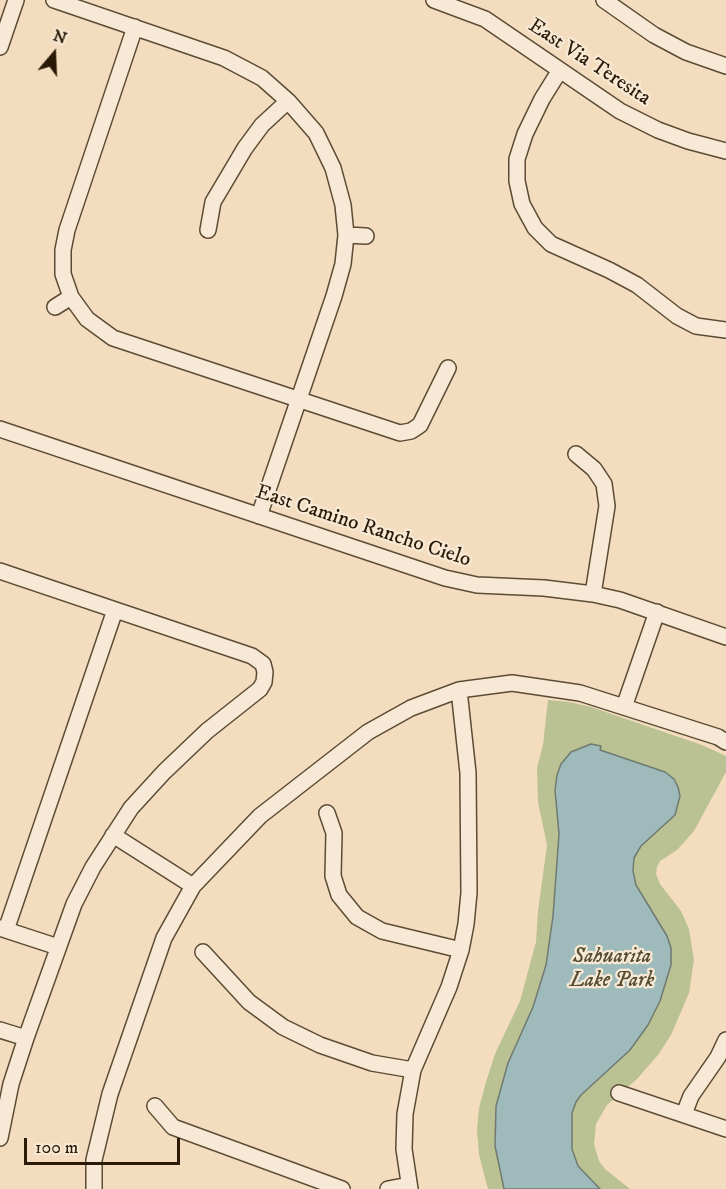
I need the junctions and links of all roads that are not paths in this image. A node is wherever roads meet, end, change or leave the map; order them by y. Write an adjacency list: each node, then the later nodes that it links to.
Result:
1 (16, 0): 6 (street)
2 (54, 0): 5 (street)
3 (434, 0): 8 (street, East Via Teresita)
4 (604, 0): 7 (street)
5 (135, 27): 9 (street); 14 (street)
6 (0, 47)
7 (725, 63)
8 (560, 70): 10 (street, East Via Teresita); 16 (street)
9 (288, 101): 11 (street); 12 (street)
10 (726, 151)
11 (208, 230)
12 (346, 235): 13 (street); 18 (street)
13 (366, 236)
14 (71, 297): 15 (street); 18 (street)
15 (54, 307)
16 (726, 330)
17 (448, 368): 18 (street)
18 (298, 400): 21 (street)
19 (0, 429): 21 (street, East Camino Rancho Cielo)
20 (576, 454): 23 (street)
21 (259, 516): 23 (street, East Camino Rancho Cielo)
22 (0, 571): 24 (street)
23 (593, 594): 25 (street, East Camino Rancho Cielo)
24 (115, 610): 31 (street); 33 (street)
25 (657, 612): 26 (street, East Camino Rancho Cielo); 28 (street)
26 (726, 637)
27 (459, 690): 28 (street); 32 (street); 35 (street)
28 (624, 707): 29 (street)
29 (726, 742)
30 (327, 813): 35 (street)
31 (113, 835): 32 (street); 34 (street)
32 (193, 886): 47 (street)
33 (3, 929): 34 (street)
34 (58, 947): 38 (street)
35 (461, 950): 40 (street)
36 (203, 952): 40 (street)
37 (0, 1030): 38 (street)
38 (26, 1038): 45 (street)
39 (726, 1040): 43 (street)
40 (413, 1070): 46 (street)
41 (619, 1093): 43 (street)
42 (155, 1106): 48 (street)
43 (684, 1114): 44 (street)
44 (726, 1129)
45 (0, 1138)
46 (409, 1187): 49 (street)
47 (94, 1189)
48 (342, 1189)
49 (388, 1189)

